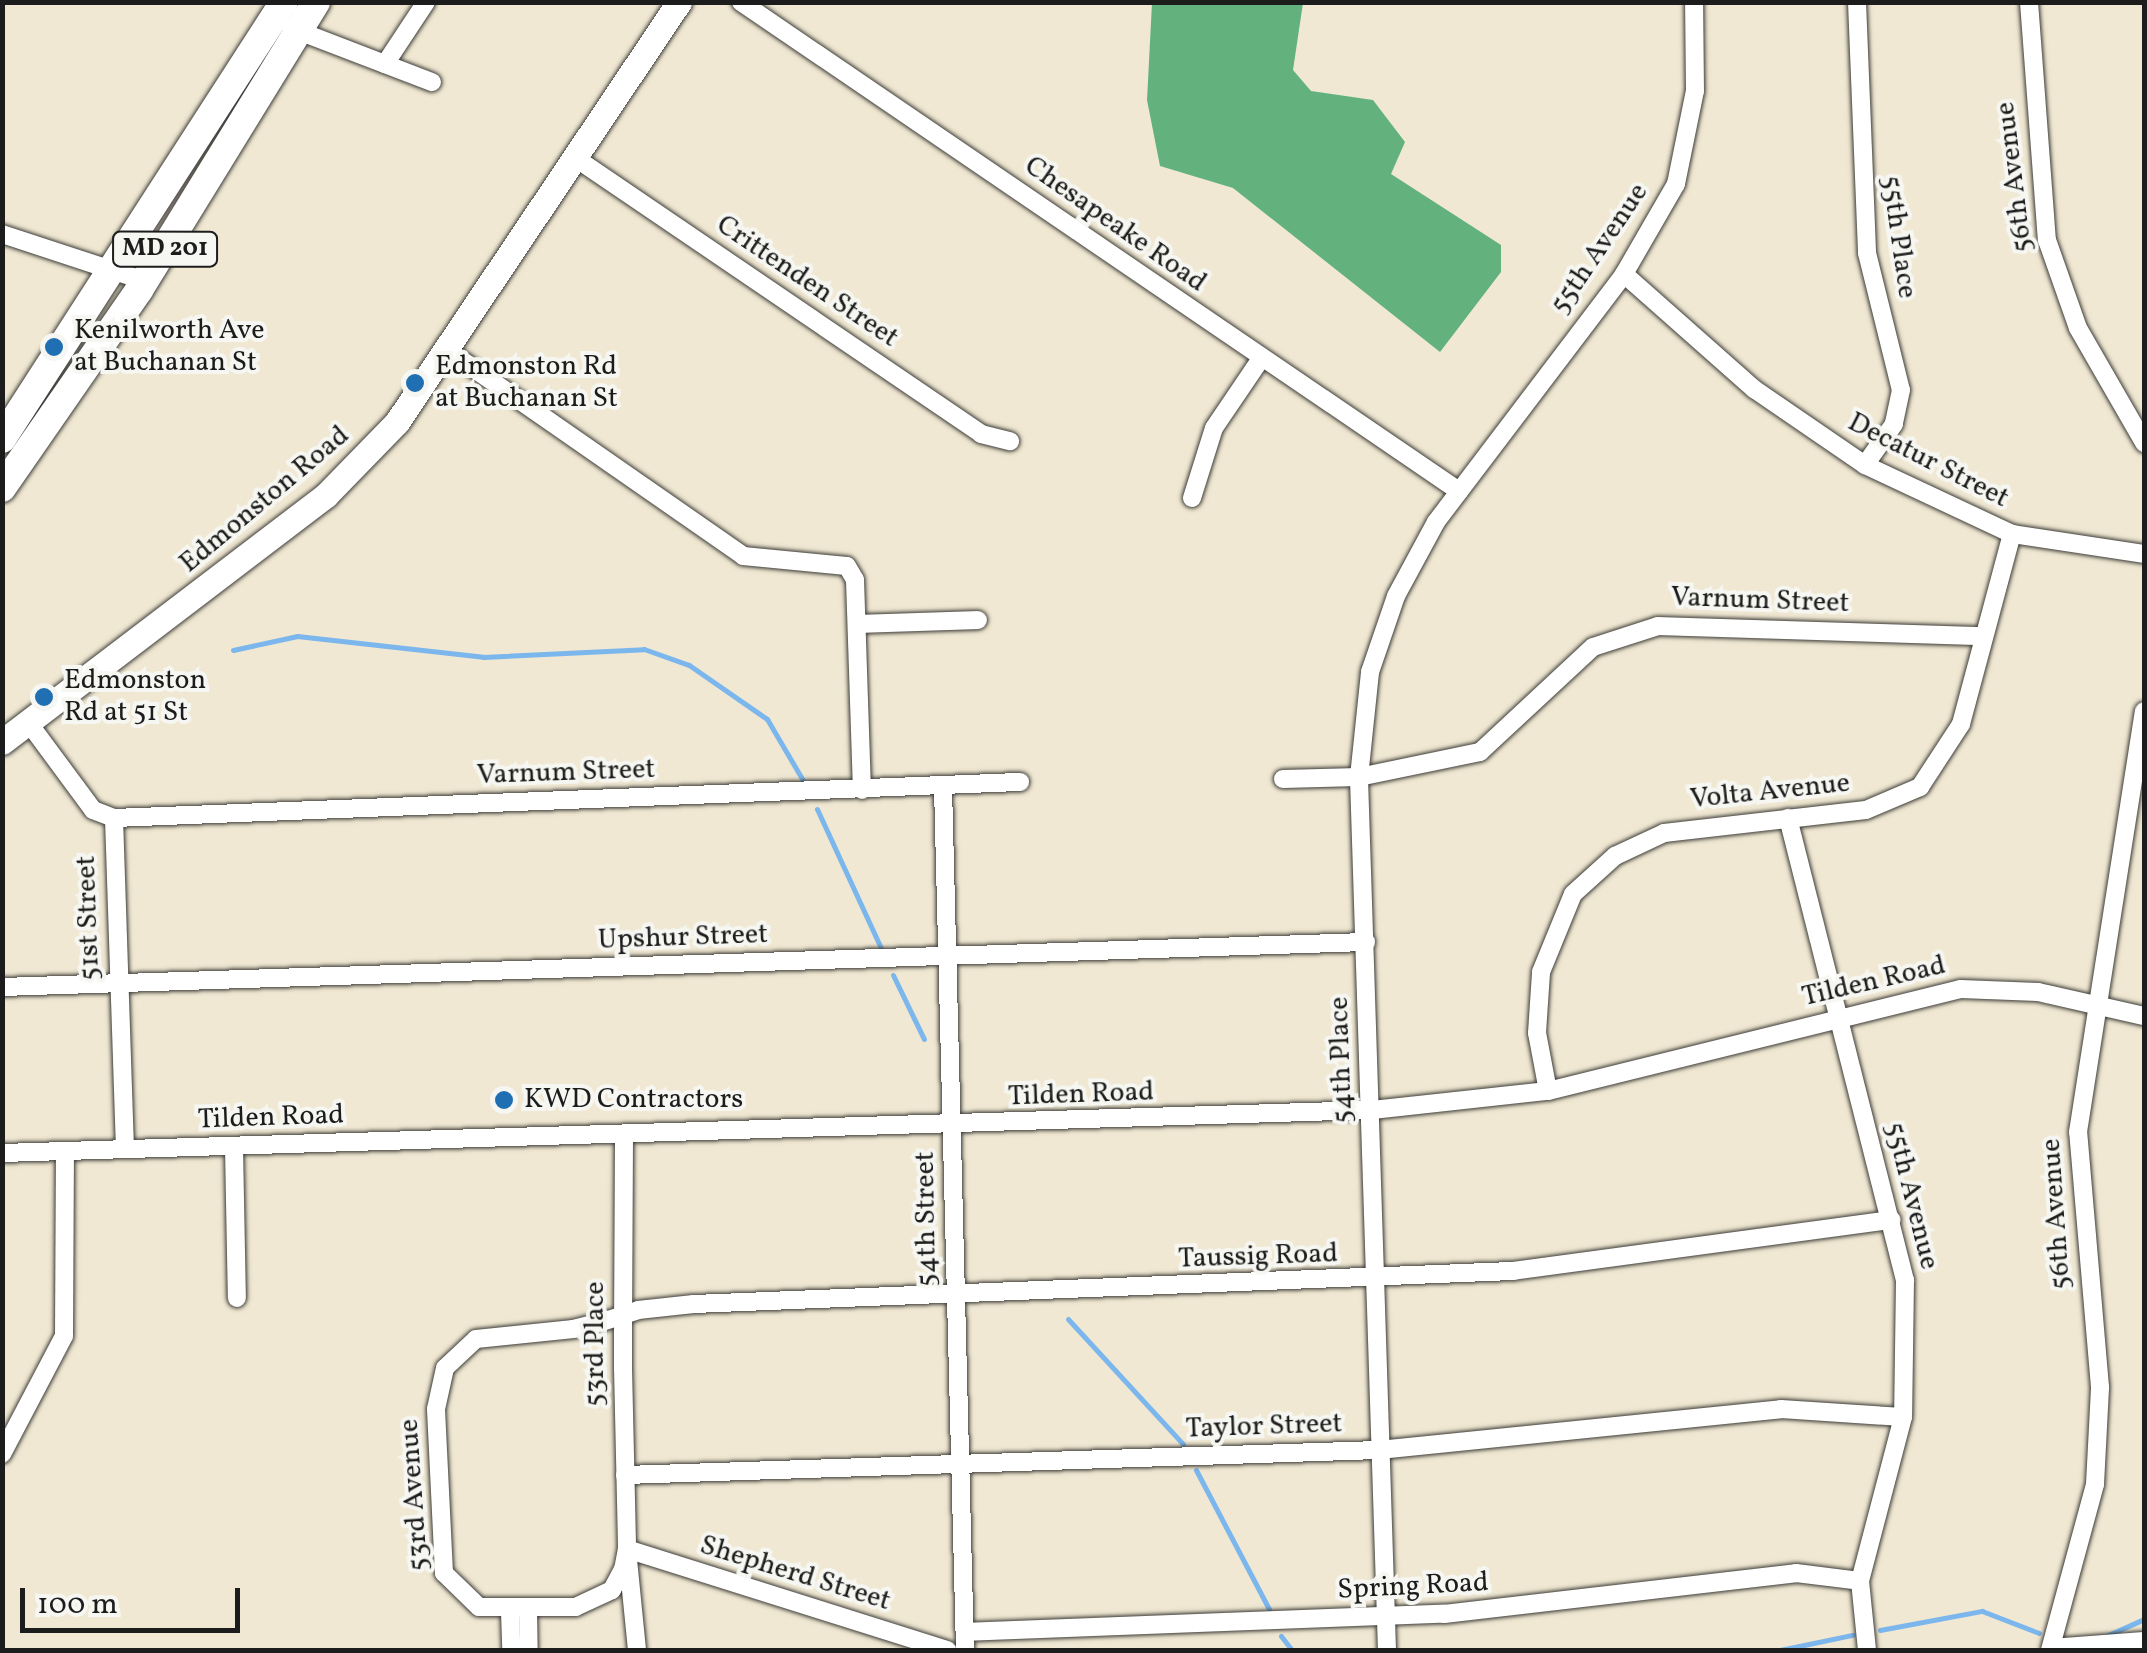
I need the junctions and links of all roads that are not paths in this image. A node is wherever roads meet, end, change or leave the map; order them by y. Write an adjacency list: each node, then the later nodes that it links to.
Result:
1 (316, 2): 8 (main road, MD 201)
2 (426, 2): 9 (street)
3 (679, 2): 11 (street, Edmonston Road)
4 (741, 2): 17 (street, Chesapeake Road)
5 (1694, 2): 14 (street, 55th Avenue)
6 (1857, 2): 21 (street, 55th Place)
7 (2029, 2): 20 (street, 56th Avenue)
8 (285, 18): 9 (street); 13 (main road, MD 201); 15 (main road, MD 201)
9 (385, 64): 10 (street)
10 (432, 82)
11 (577, 159): 16 (street, Edmonston Road); 19 (street, Crittenden Street)
12 (2, 234): 13 (street)
13 (116, 271): 15 (street); 18 (main road, MD 201)
14 (1624, 274): 21 (street, Decatur Street); 23 (street, 55th Avenue)
15 (145, 280): 22 (main road, MD 201)
16 (450, 352): 27 (street); 31 (street, Edmonston Road)
17 (1260, 360): 23 (street, Chesapeake Road); 24 (street)
18 (2, 439)
19 (1010, 442)
20 (2144, 442)
21 (1865, 466): 25 (street, Decatur Street)
22 (2, 488)
23 (1459, 492): 33 (street, 54th Place)
24 (1192, 498)
25 (2012, 534): 26 (street, Decatur Street); 29 (street, Volta Avenue)
26 (2144, 554)
27 (857, 618): 28 (street); 37 (street)
28 (978, 620)
29 (1983, 636): 33 (street, Varnum Street); 39 (street, Volta Avenue)
30 (2144, 710): 44 (street, 56th Avenue)
31 (28, 722): 32 (street, Edmonston Road); 38 (street, 51st Street)
32 (2, 742)
33 (1359, 777): 34 (street, Varnum Street); 40 (street, 54th Place)
34 (1283, 778)
35 (1020, 782): 36 (street, Varnum Street)
36 (943, 787): 37 (street, Varnum Street); 41 (street, 54th Street)
37 (862, 790): 38 (street, Varnum Street)
38 (114, 818): 42 (street, 51st Street)
39 (1788, 818): 45 (street, 55th Avenue); 47 (street, Volta Avenue)
40 (1366, 942): 41 (street, Upshur Street); 48 (street, 54th Place)
41 (948, 956): 42 (street, Upshur Street); 49 (street, 54th Street)
42 (118, 983): 43 (street, Upshur Street); 52 (street, 51st Street)
43 (2, 987)
44 (2096, 1005): 45 (street, Tilden Road); 46 (street, Tilden Road); 71 (street, 56th Avenue)
45 (1836, 1016): 47 (street, Tilden Road); 55 (street, 55th Avenue)
46 (2144, 1016)
47 (1548, 1092): 48 (street, Tilden Road)
48 (1372, 1110): 49 (street, Tilden Road); 56 (street, 54th Place)
49 (952, 1127): 50 (street, Tilden Road); 57 (street, 54th Street)
50 (624, 1138): 51 (street, Tilden Road); 59 (street, 53rd Place)
51 (234, 1148): 52 (street, Tilden Road); 58 (street)
52 (124, 1149): 53 (street, Tilden Road)
53 (65, 1152): 54 (street, Tilden Road); 62 (street)
54 (2, 1153)
55 (1892, 1220): 56 (street, Taussig Road); 60 (street, 55th Avenue)
56 (1376, 1282): 57 (street, Taussig Road); 61 (street, 54th Place)
57 (956, 1295): 59 (street, Taussig Road); 63 (street, 54th Street)
58 (237, 1298)
59 (623, 1314): 64 (street, 53rd Place); 67 (street, 53rd Avenue)
60 (1903, 1418): 61 (street, Taylor Street); 66 (street, 55th Avenue)
61 (1379, 1450): 63 (street, Taylor Street); 68 (street, 54th Place)
62 (2, 1454)
63 (961, 1465): 64 (street, Taylor Street); 69 (street, 54th Street)
64 (625, 1476): 65 (street, 53rd Place)
65 (627, 1549): 67 (street, 53rd Place); 74 (street, 53rd Place); 75 (street, Shepherd Street)
66 (1860, 1581): 68 (street, Spring Road); 77 (street, 55th Avenue)
67 (519, 1612): 72 (street); 73 (street)
68 (1386, 1617): 69 (street, Spring Road); 76 (street, 54th Place)
69 (965, 1641)
70 (2144, 1641): 71 (street)
71 (2051, 1649)
72 (510, 1650)
73 (529, 1650)
74 (637, 1650)
75 (947, 1650)
76 (1387, 1650)
77 (1867, 1650)

